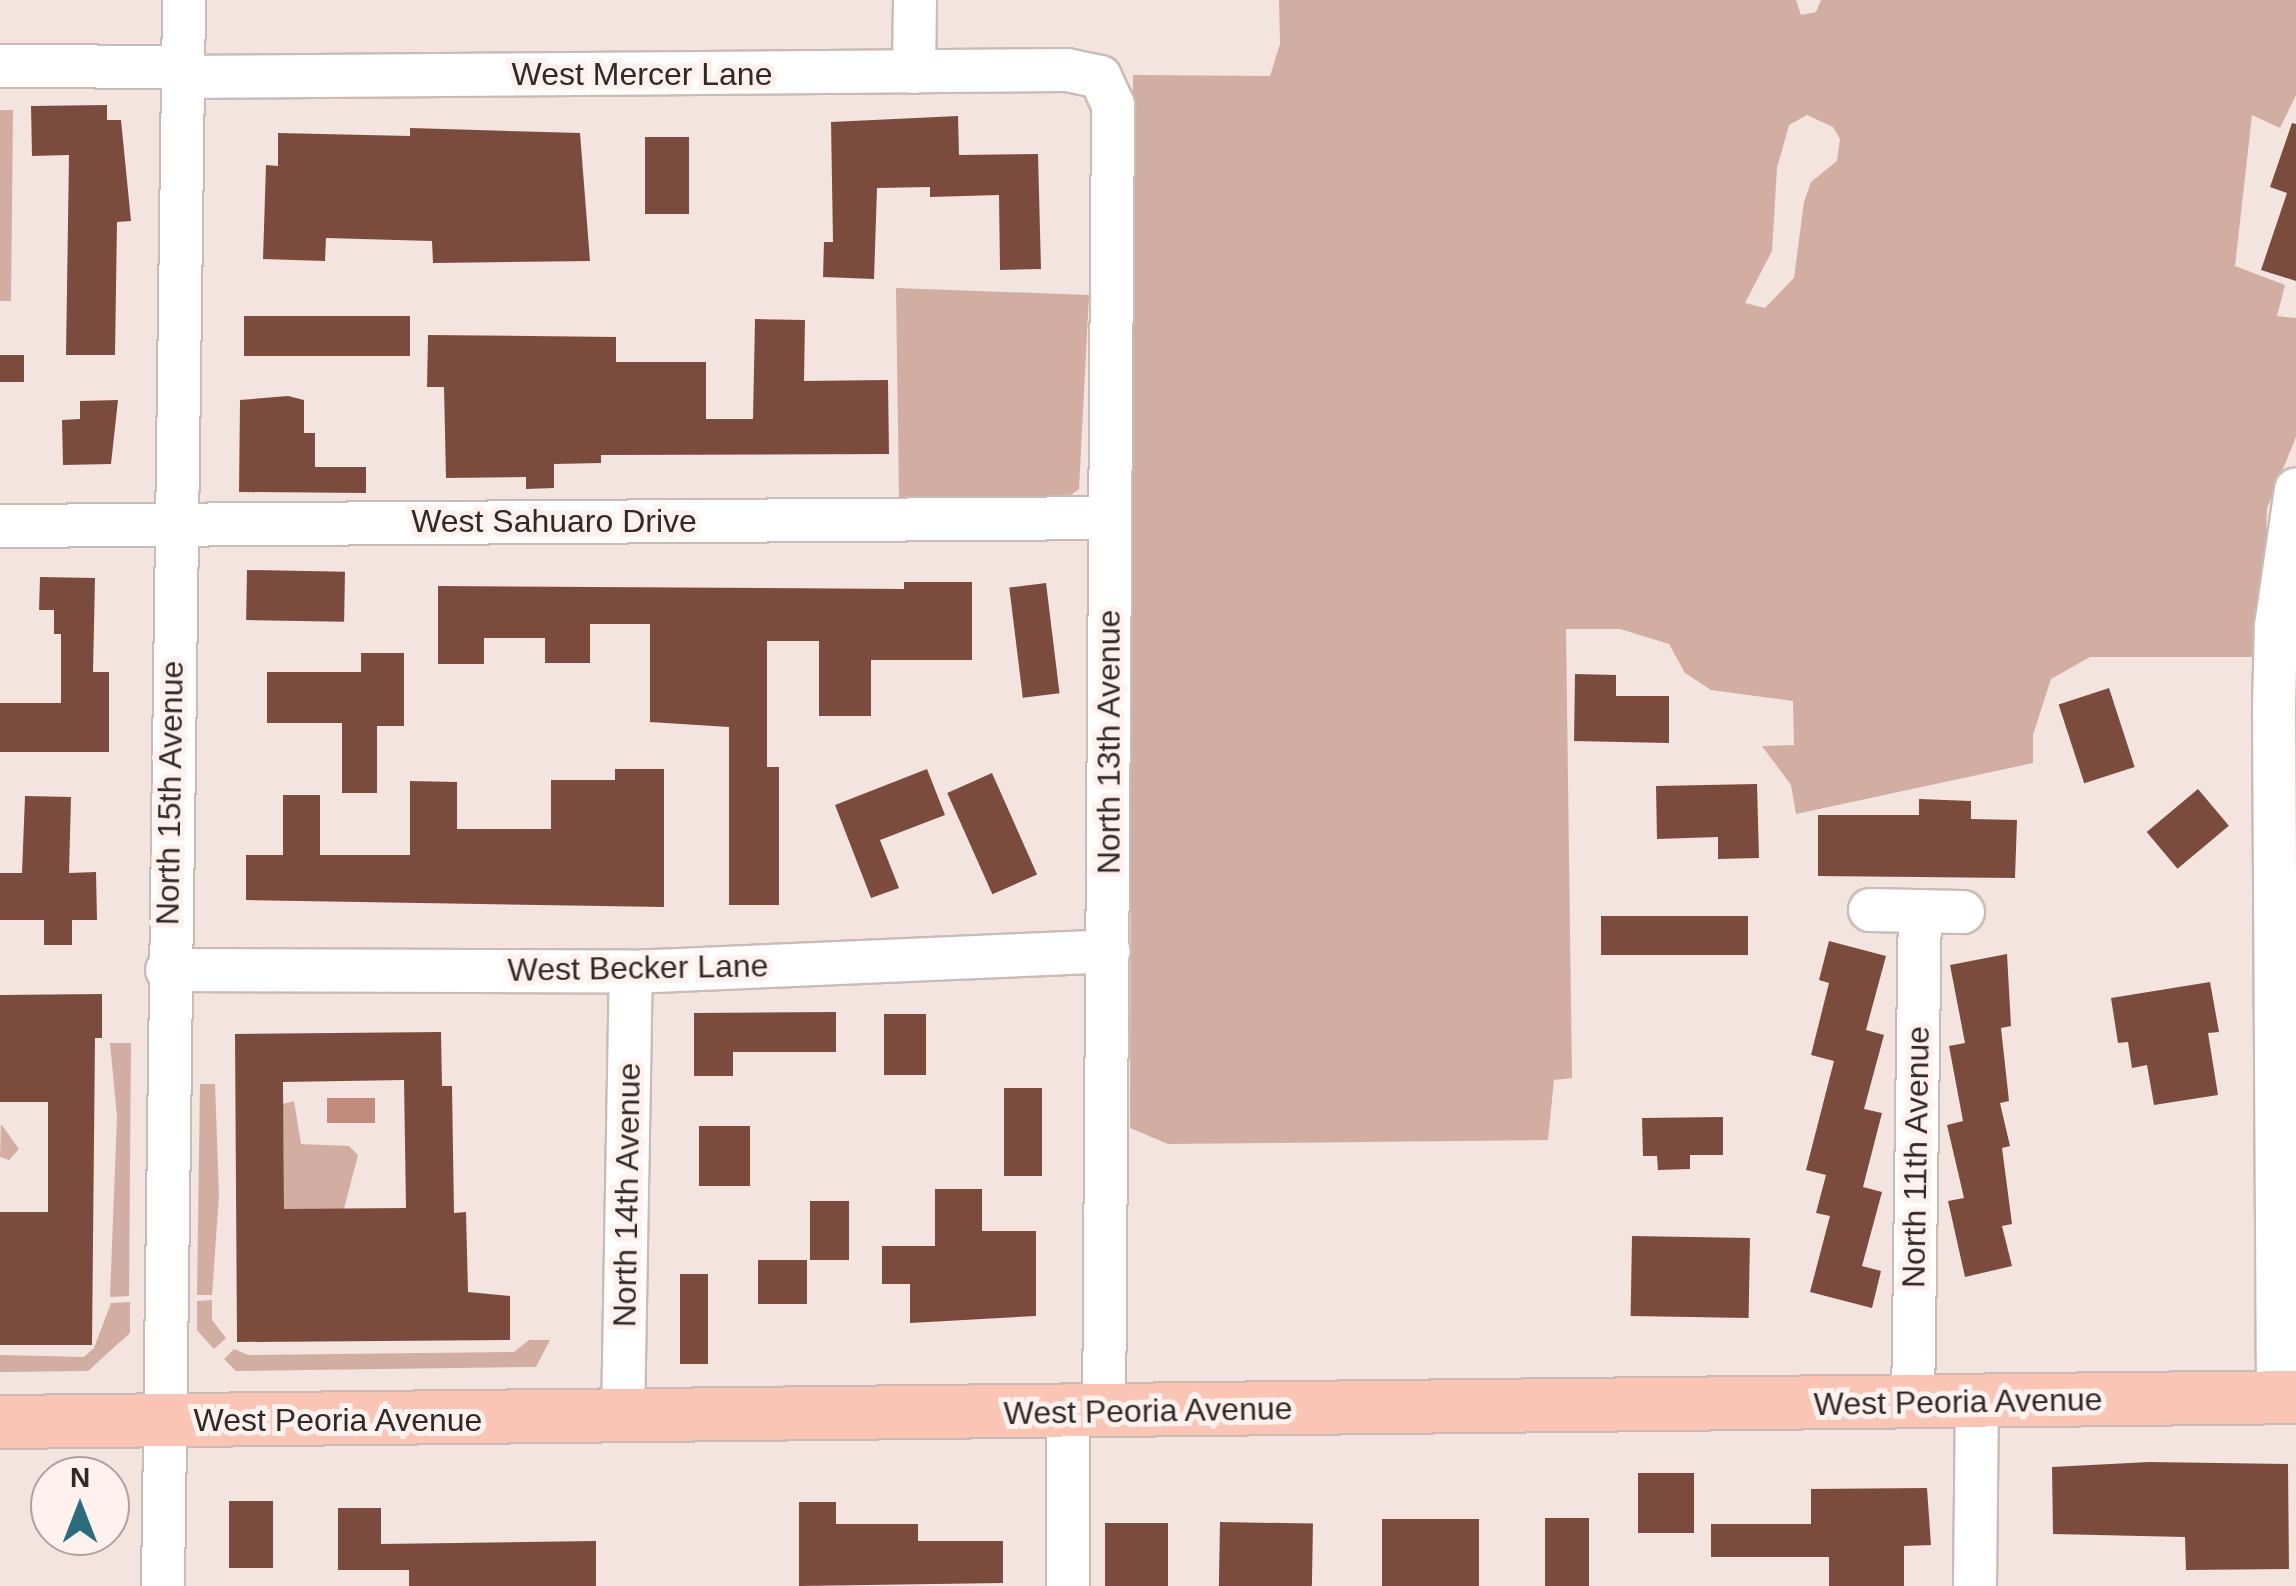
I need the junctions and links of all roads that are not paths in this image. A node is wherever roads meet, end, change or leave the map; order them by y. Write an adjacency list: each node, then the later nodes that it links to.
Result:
1 (184, 0): 4 (street, North 15th Avenue)
2 (915, 0): 5 (street)
3 (0, 66): 4 (street, West Mercer Lane)
4 (183, 72): 5 (street, West Mercer Lane); 9 (street, North 15th Avenue)
5 (914, 72): 6 (street, West Mercer Lane)
6 (1100, 77): 8 (street, North 13th Avenue)
7 (2296, 489): 11 (street)
8 (1108, 518): 9 (street, West Sahuaro Drive); 15 (street, North 13th Avenue)
9 (175, 523): 10 (street, West Sahuaro Drive); 16 (street, North 15th Avenue)
10 (0, 526)
11 (2287, 878): 18 (street)
12 (1870, 910): 13 (street)
13 (1920, 911): 14 (street); 20 (street, North 11th Avenue)
14 (1962, 912)
15 (1110, 951): 17 (street, West Becker Lane); 21 (street, North 13th Avenue)
16 (167, 970): 17 (street, West Becker Lane); 23 (street, North 15th Avenue)
17 (631, 972): 22 (street, North 14th Avenue)
18 (2287, 1398): 19 (main road, West Peoria Avenue)
19 (1977, 1402): 20 (main road, West Peoria Avenue); 27 (street)
20 (1913, 1404): 21 (main road, West Peoria Avenue)
21 (1086, 1411): 22 (main road, West Peoria Avenue); 26 (street, North 13th Avenue)
22 (624, 1419): 23 (main road, West Peoria Avenue)
23 (161, 1420): 24 (main road, West Peoria Avenue); 25 (street, North 15th Avenue)
24 (0, 1422)
25 (163, 1586)
26 (1068, 1586)
27 (1976, 1586)

